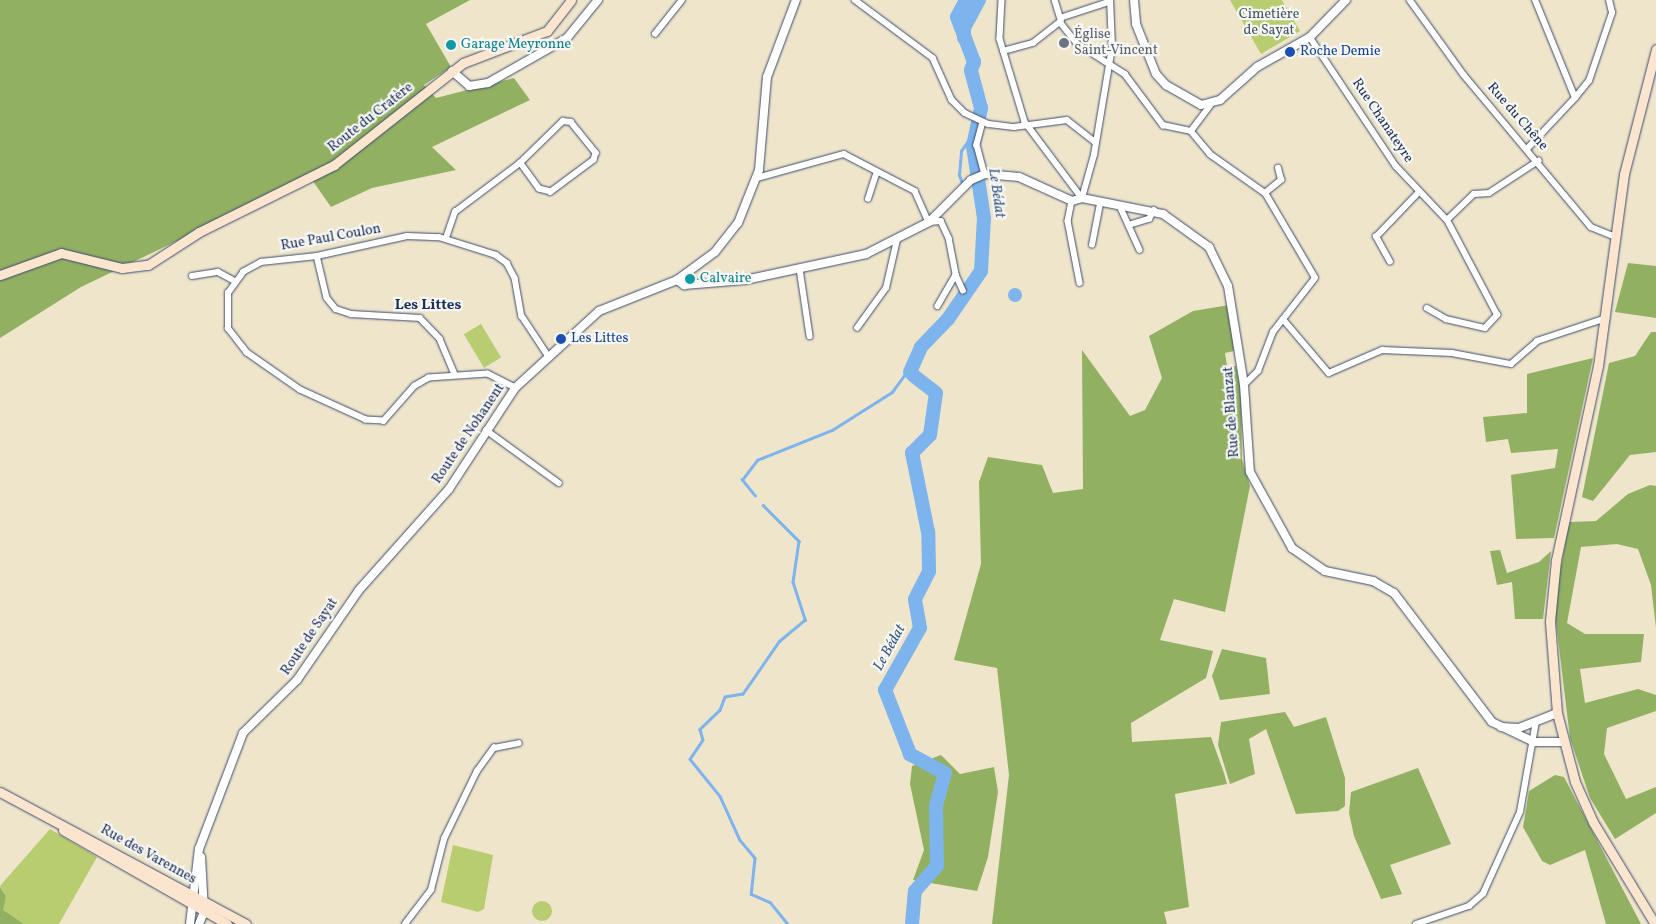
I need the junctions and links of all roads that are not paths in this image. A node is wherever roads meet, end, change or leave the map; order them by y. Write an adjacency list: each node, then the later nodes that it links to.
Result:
1 (571, 0): 20 (main road, Route du Cratère)
2 (598, 0): 20 (street)
3 (682, 0): 15 (street)
4 (796, 0): 33 (street)
5 (855, 0): 23 (street)
6 (1002, 0): 18 (street)
7 (1055, 0): 14 (street)
8 (1134, 0): 22 (street)
9 (1346, 0): 16 (street)
10 (1410, 0): 27 (street, Rue du Chêne)
11 (1535, 0): 21 (street)
12 (1609, 0): 21 (street)
13 (1109, 1): 14 (street); 19 (street)
14 (1061, 20): 18 (street); 19 (street)
15 (655, 34)
16 (1310, 37): 22 (street); 34 (street, Rue Chanateyre)
17 (1656, 49): 47 (main road)
18 (1003, 51): 24 (street)
19 (1107, 65): 25 (street); 26 (street)
20 (452, 71): 55 (main road, Route du Cratère)
21 (1575, 98): 27 (street)
22 (1212, 104): 25 (street)
23 (982, 121): 24 (street); 32 (street)
24 (1027, 127): 26 (street); 36 (street)
25 (1191, 131): 35 (street)
26 (1094, 142): 36 (street)
27 (1528, 148): 28 (street, Rue du Chêne)
28 (1538, 161): 43 (street); 47 (street, Rue du Chêne)
29 (520, 163): 29 (street); 48 (street)
30 (1278, 168): 35 (street)
31 (876, 174): 33 (street); 37 (street); 45 (street)
32 (983, 175): 38 (street); 41 (street)
33 (757, 178): 58 (street)
34 (1419, 192): 43 (street, Rue Chanateyre); 53 (street)
35 (1265, 193): 65 (street)
36 (1082, 198): 38 (street); 39 (street, Rue de Blanzat)
37 (868, 199)
38 (1072, 201): 60 (street)
39 (1100, 204): 40 (street, Rue de Blanzat); 50 (street)
40 (1120, 206): 42 (street, Rue de Blanzat); 46 (street)
41 (945, 207): 44 (street); 45 (street)
42 (1154, 210): 46 (street); 70 (street, Rue de Blanzat)
43 (1446, 220): 63 (street, Rue Chanateyre)
44 (941, 221): 45 (street); 56 (street)
45 (929, 222): 49 (street)
46 (1129, 225): 51 (street)
47 (1616, 237): 64 (main road)
48 (446, 238): 52 (street, Rue Paul Coulon); 68 (street, Rue Paul Coulon)
49 (897, 240): 54 (street); 66 (street)
50 (1092, 245)
51 (1140, 250)
52 (318, 256): 59 (street, Rue Paul Coulon); 69 (street)
53 (1390, 262)
54 (800, 269): 58 (street); 67 (street)
55 (0, 275)
56 (956, 275): 61 (street); 62 (street)
57 (192, 276): 59 (street)
58 (676, 280): 68 (street, Route de Nohanent)
59 (235, 281): 69 (street)
60 (1080, 283)
61 (963, 290)
62 (938, 306)
63 (1427, 308)
64 (1606, 318): 65 (street); 75 (main road)
65 (1283, 319): 70 (street)
66 (857, 328)
67 (810, 336)
68 (549, 357): 71 (street, Route de Nohanent)
69 (455, 375): 71 (street)
70 (1244, 385): 77 (street, Rue de Blanzat)
71 (515, 388): 72 (street, Route de Nohanent)
72 (486, 430): 73 (street); 74 (street, Route de Nohanent)
73 (559, 483)
74 (432, 508): 82 (street, Route de Sayat)
75 (1557, 712): 76 (street); 80 (main road)
76 (1536, 721): 77 (street); 79 (street)
77 (1497, 726): 79 (street, Rue de Blanzat)
78 (519, 742): 93 (street)
79 (1534, 742): 80 (street, Rue de Blanzat); 94 (street)
80 (1563, 742): 87 (main road)
81 (0, 792): 83 (main road, Rue des Varennes)
82 (202, 843): 84 (street, Route de Sayat); 85 (street, Route de Sayat)
83 (149, 877): 84 (main road, Rue des Varennes); 86 (main road, Rue des Varennes)
84 (191, 895): 85 (main road, Rue des Varennes); 86 (street, Route de Sayat)
85 (204, 902): 88 (street, Route de Sayat); 92 (main road, Rue des Varennes)
86 (191, 905): 88 (main road, Rue des Varennes); 89 (street, Route de Sayat)
87 (1651, 911): 95 (main road)
88 (204, 912): 90 (street, Route de Sayat); 91 (main road, Rue des Varennes)
89 (190, 924)
90 (199, 924)
91 (227, 924)
92 (246, 924)
93 (405, 924)
94 (1416, 924)
95 (1655, 924)

